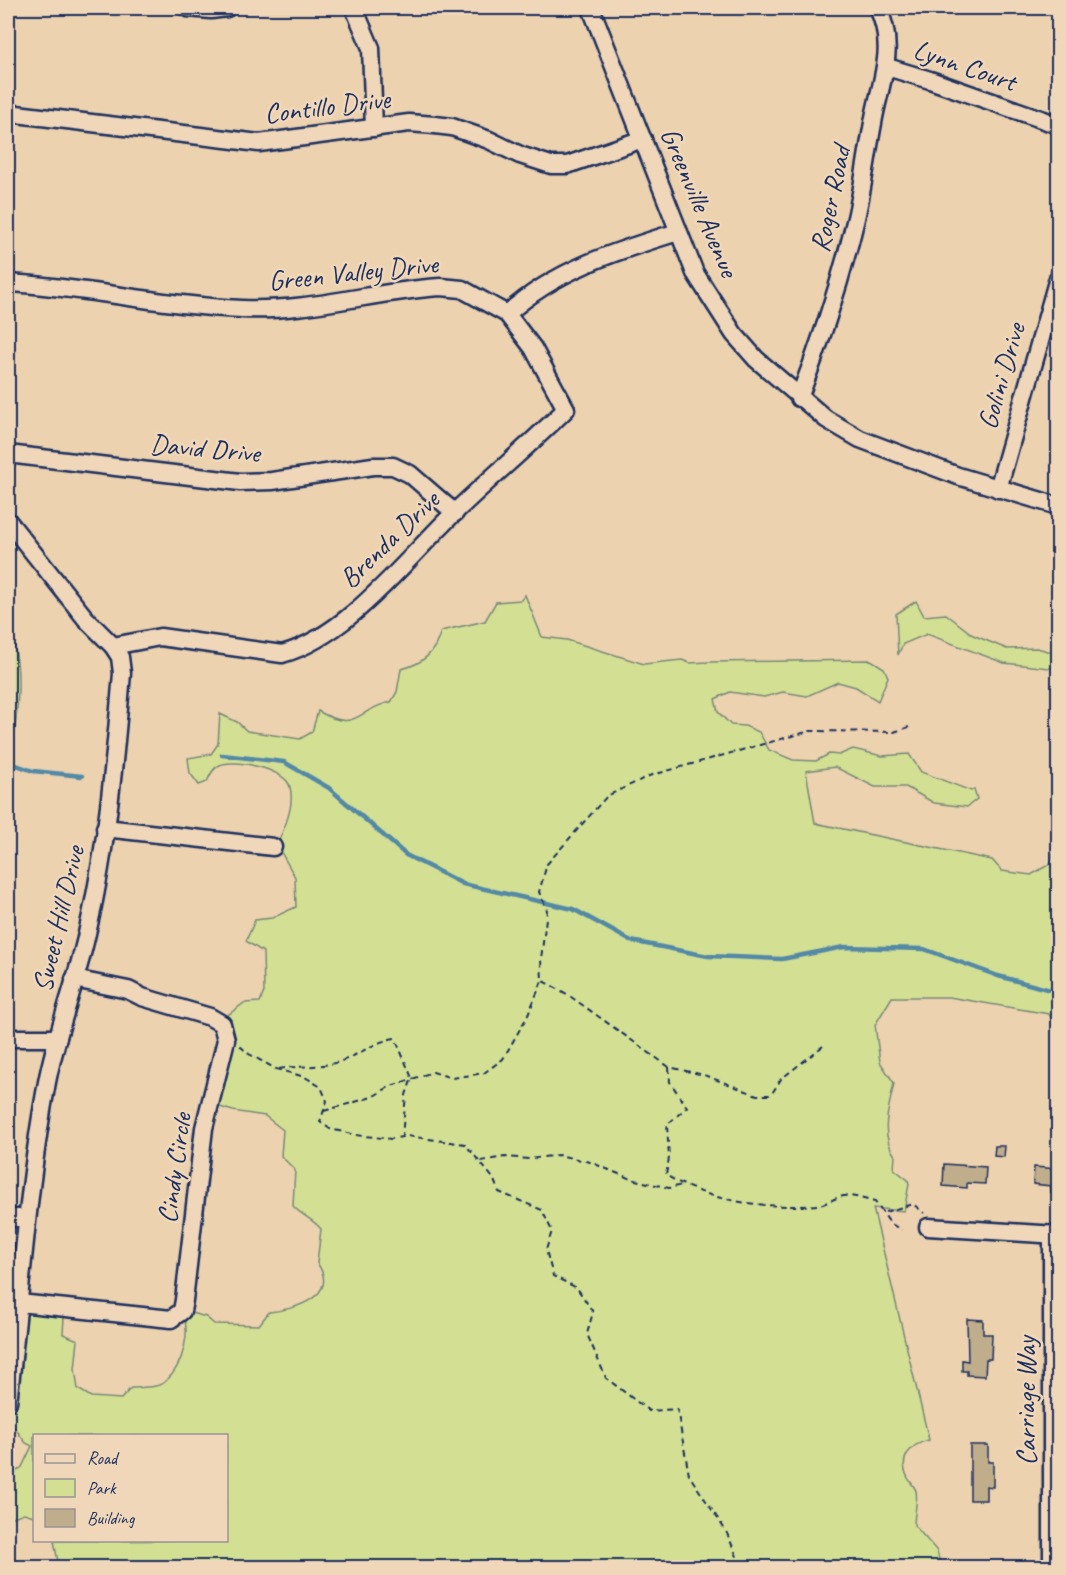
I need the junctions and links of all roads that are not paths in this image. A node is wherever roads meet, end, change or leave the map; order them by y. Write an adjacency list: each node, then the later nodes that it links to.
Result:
1 (187, 8): 2 (street)
2 (227, 8)
3 (354, 8): 9 (street)
4 (591, 8): 10 (street, Greenville Avenue)
5 (878, 8): 6 (street, Roger Road)
6 (887, 67): 8 (street, Lynn Court); 15 (street, Roger Road)
7 (8, 114): 9 (street, Contillo Drive)
8 (1059, 125)
9 (374, 128): 10 (street, Contillo Drive)
10 (644, 140): 11 (street, Greenville Avenue)
11 (678, 232): 14 (street); 15 (street, Greenville Avenue)
12 (1059, 278): 17 (street, Golini Drive)
13 (8, 283): 14 (street, Green Valley Drive)
14 (507, 314): 19 (street, Brenda Drive)
15 (799, 398): 17 (street, Greenville Avenue)
16 (8, 454): 19 (street, David Drive)
17 (998, 489): 18 (street, Greenville Avenue)
18 (1059, 506)
19 (454, 513): 21 (street, Brenda Drive)
20 (8, 521): 21 (street, Sweet Hill Drive)
21 (113, 646): 22 (street, Sweet Hill Drive)
22 (105, 828): 23 (street); 24 (street, Sweet Hill Drive)
23 (273, 847)
24 (74, 979): 26 (street, Sweet Hill Drive); 31 (street, Cindy Circle)
25 (8, 1038): 26 (street)
26 (57, 1038): 28 (street, Sweet Hill Drive)
27 (8, 1218): 28 (street)
28 (26, 1218): 31 (street, Sweet Hill Drive)
29 (928, 1227): 30 (street)
30 (1055, 1234): 33 (street, Carriage Way)
31 (19, 1303): 32 (street, Sweet Hill Drive)
32 (8, 1402)
33 (1052, 1568)

